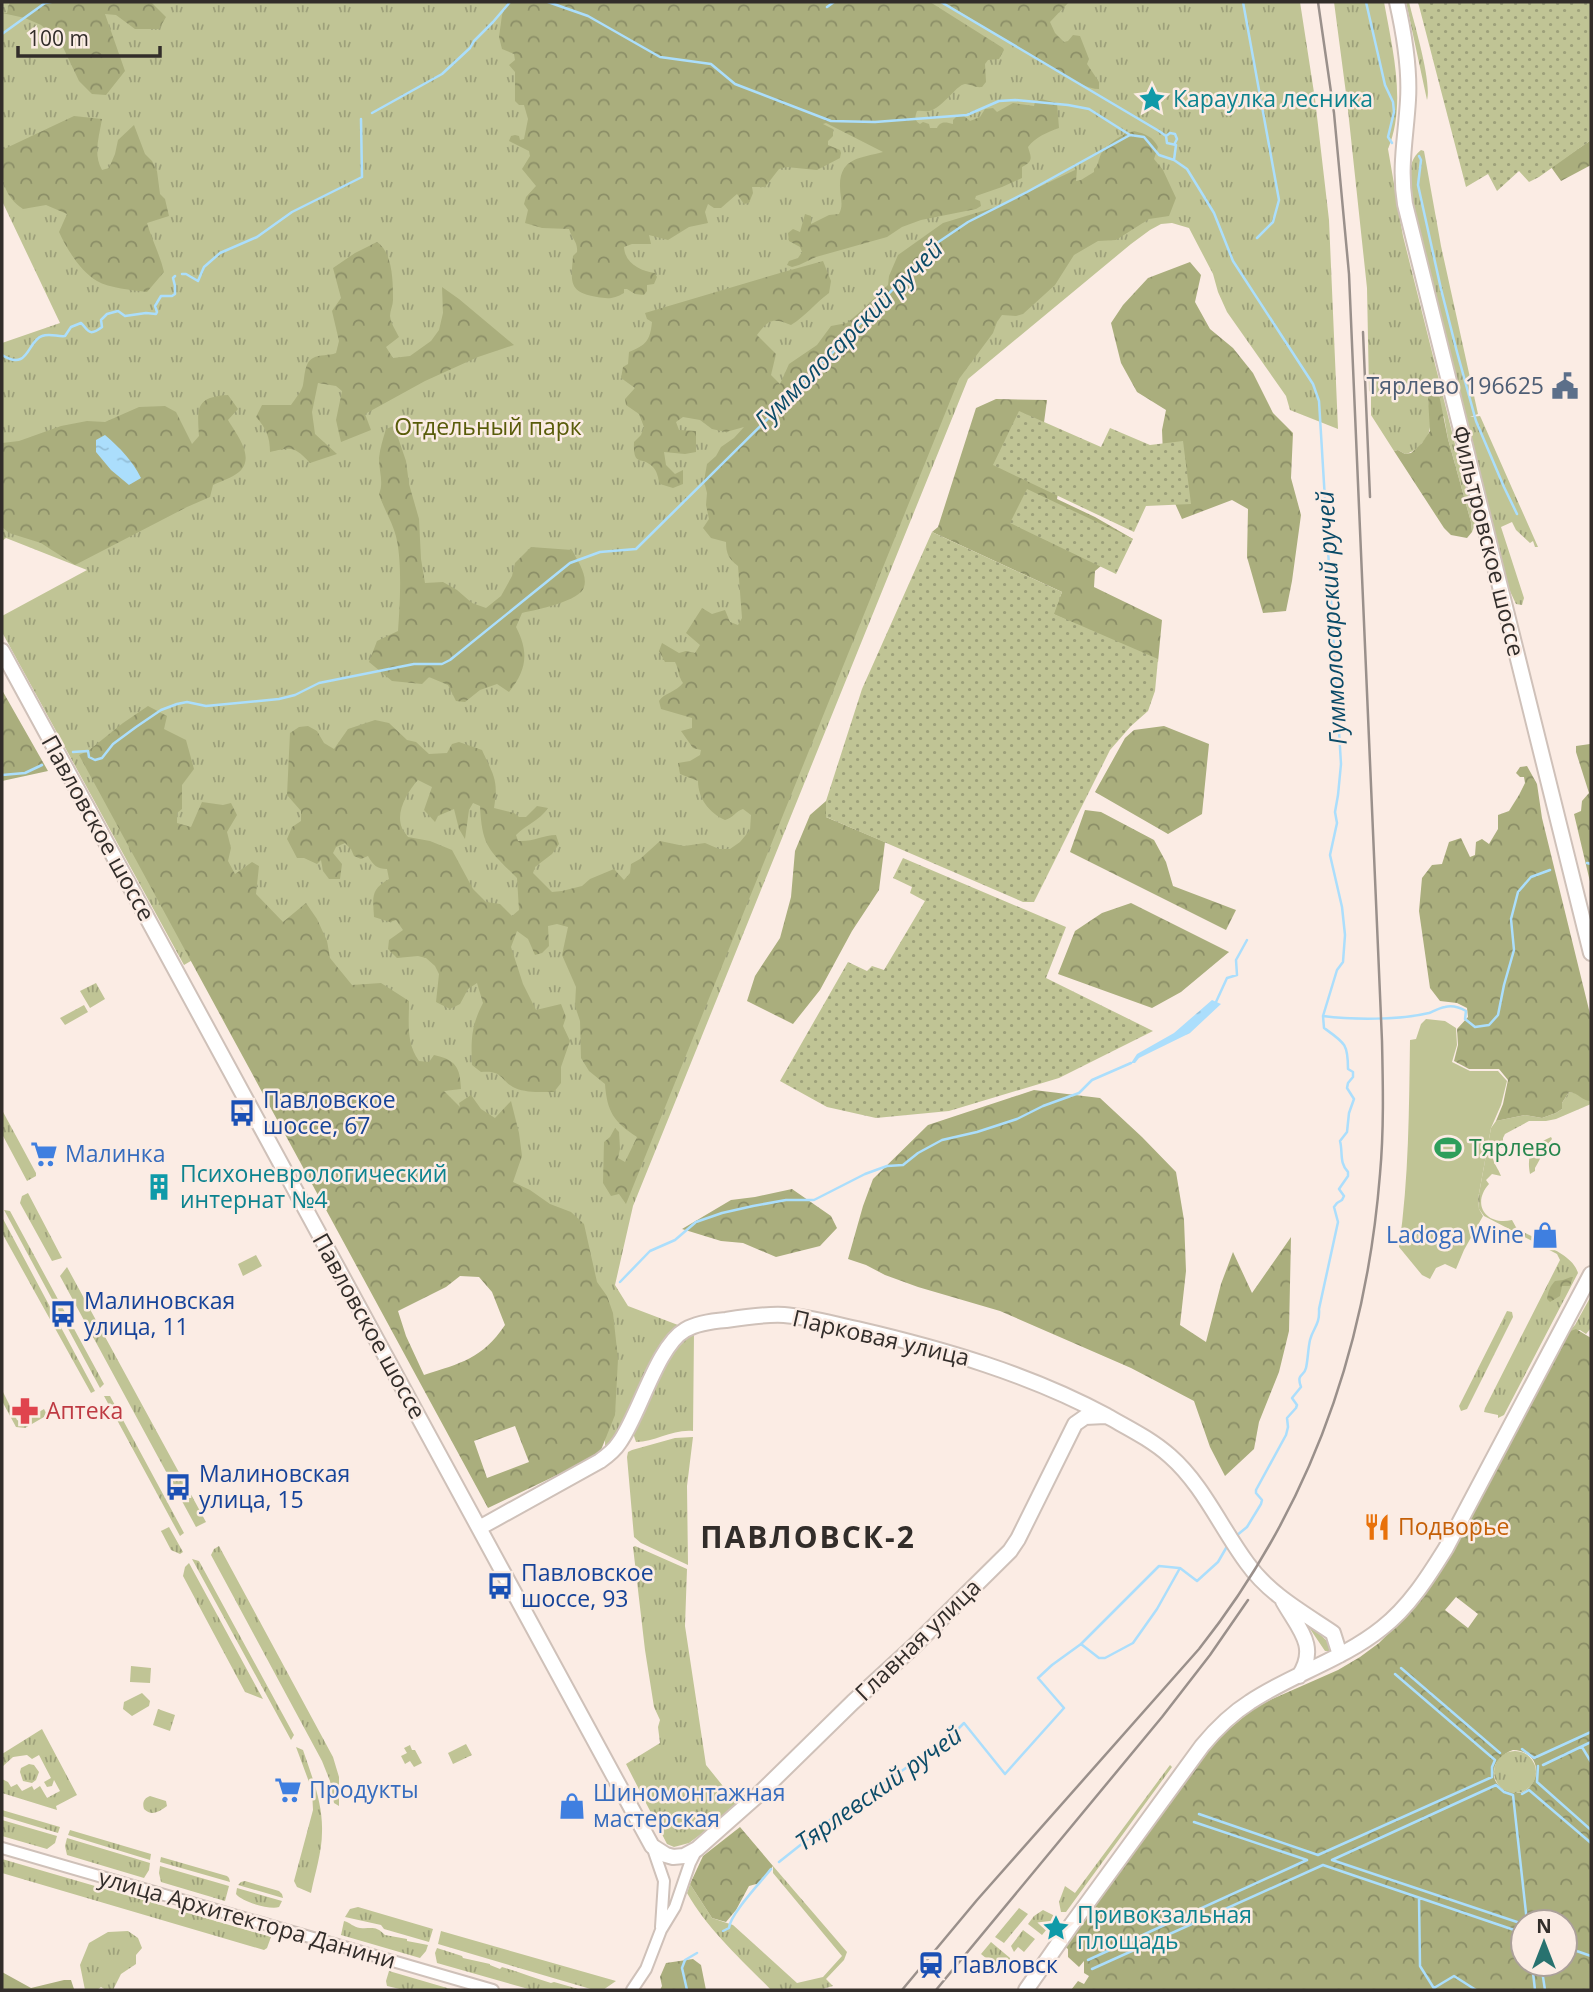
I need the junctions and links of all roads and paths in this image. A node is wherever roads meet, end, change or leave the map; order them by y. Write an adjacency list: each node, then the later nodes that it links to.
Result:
1 (1397, 2): 3 (main road, Фильтровское шоссе)
2 (2, 651): 8 (main road, Павловское шоссе)
3 (1591, 953)
4 (1591, 1274): 11 (main road)
5 (1077, 1401): 6 (main road, Парковая улица); 7 (main road, Главная улица); 8 (main road, Парковая улица)
6 (1105, 1416): 7 (main road); 9 (main road, Парковая улица)
7 (1074, 1424): 17 (main road, Главная улица)
8 (479, 1528): 15 (main road, Павловское шоссе)
9 (1282, 1600): 10 (main road, Парковая улица); 12 (main road, Парковая улица)
10 (1333, 1633): 11 (main road); 13 (main road)
11 (1365, 1640): 13 (main road)
12 (1308, 1645): 13 (main road); 14 (main road)
13 (1335, 1658): 14 (main road)
14 (1299, 1676): 21 (main road)
15 (652, 1846): 17 (main road); 18 (street)
16 (2, 1847): 19 (street, улица Архитектора Данини)
17 (697, 1849): 18 (street)
18 (661, 1930): 20 (street)
19 (493, 1990)
20 (632, 1990)
21 (1027, 1990)

